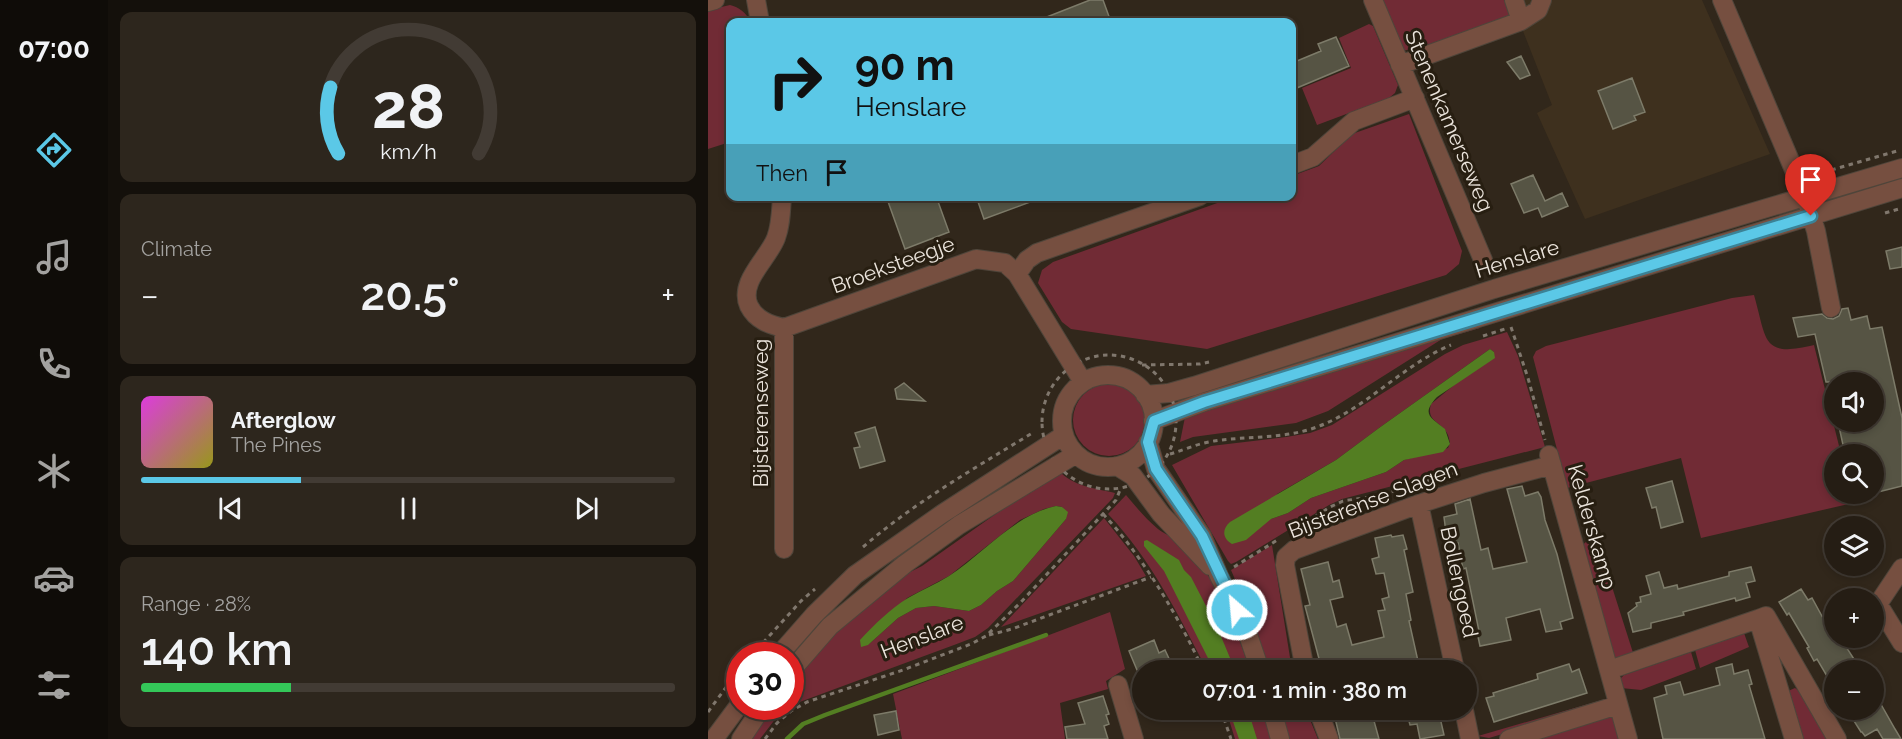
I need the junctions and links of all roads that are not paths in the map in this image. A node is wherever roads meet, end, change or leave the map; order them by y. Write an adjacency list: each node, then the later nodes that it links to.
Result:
1 (715, 0): 7 (street)
2 (756, 0): 8 (street)
3 (1373, 0): 10 (street, Stenenkamerseweg)
4 (1514, 0): 9 (street)
5 (1542, 0): 9 (street)
6 (1722, 0): 15 (street)
7 (708, 2)
8 (759, 18)
9 (1521, 21): 10 (street)
10 (1400, 65): 11 (street, Stenenkamerseweg)
11 (1415, 98): 12 (street); 19 (street, Stenenkamerseweg)
12 (1296, 163)
13 (1902, 168): 15 (street, Henslare)
14 (1902, 188): 18 (street, Henslare)
15 (1805, 196): 18 (street); 24 (street, Henslare)
16 (782, 201): 22 (street, Bijsterenseweg)
17 (1186, 201): 20 (street)
18 (1811, 216): 21 (street); 25 (street, Henslare)
19 (1483, 260)
20 (1017, 274): 22 (street, Broeksteegje); 23 (street)
21 (1831, 308)
22 (784, 328): 32 (street, Bijsterenseweg)
23 (1083, 382): 24 (street); 26 (street)
24 (1145, 395): 25 (street)
25 (1154, 421): 27 (street)
26 (1064, 435): 28 (street); 36 (street)
27 (1148, 442): 30 (street); 34 (street)
28 (1076, 454): 30 (street); 38 (street)
29 (1550, 460): 31 (street, Bijsterense Slagen); 42 (street, Kelderskamp)
30 (1117, 466): 34 (street)
31 (1419, 504): 40 (street, Bijsterense Slagen); 41 (street, Bollengoed)
32 (784, 549)
33 (1902, 568): 37 (street)
34 (1220, 576): 39 (street)
35 (1758, 619): 42 (street); 58 (street); 59 (street)
36 (790, 642)
37 (1902, 643)
38 (804, 656)
39 (1257, 660)
40 (1303, 660)
41 (1453, 660)
42 (1609, 670): 44 (street, Kelderskamp)
43 (1118, 685): 52 (street)
44 (1618, 705): 56 (street); 57 (street, Kelderskamp)
45 (728, 720): 50 (street)
46 (754, 720): 51 (street)
47 (1275, 720): 53 (street)
48 (1321, 720): 54 (street)
49 (1466, 720): 55 (street)
50 (714, 739)
51 (741, 739)
52 (1134, 739)
53 (1280, 739)
54 (1329, 739)
55 (1470, 739)
56 (1509, 739)
57 (1628, 739)
58 (1794, 739)
59 (1837, 739)

